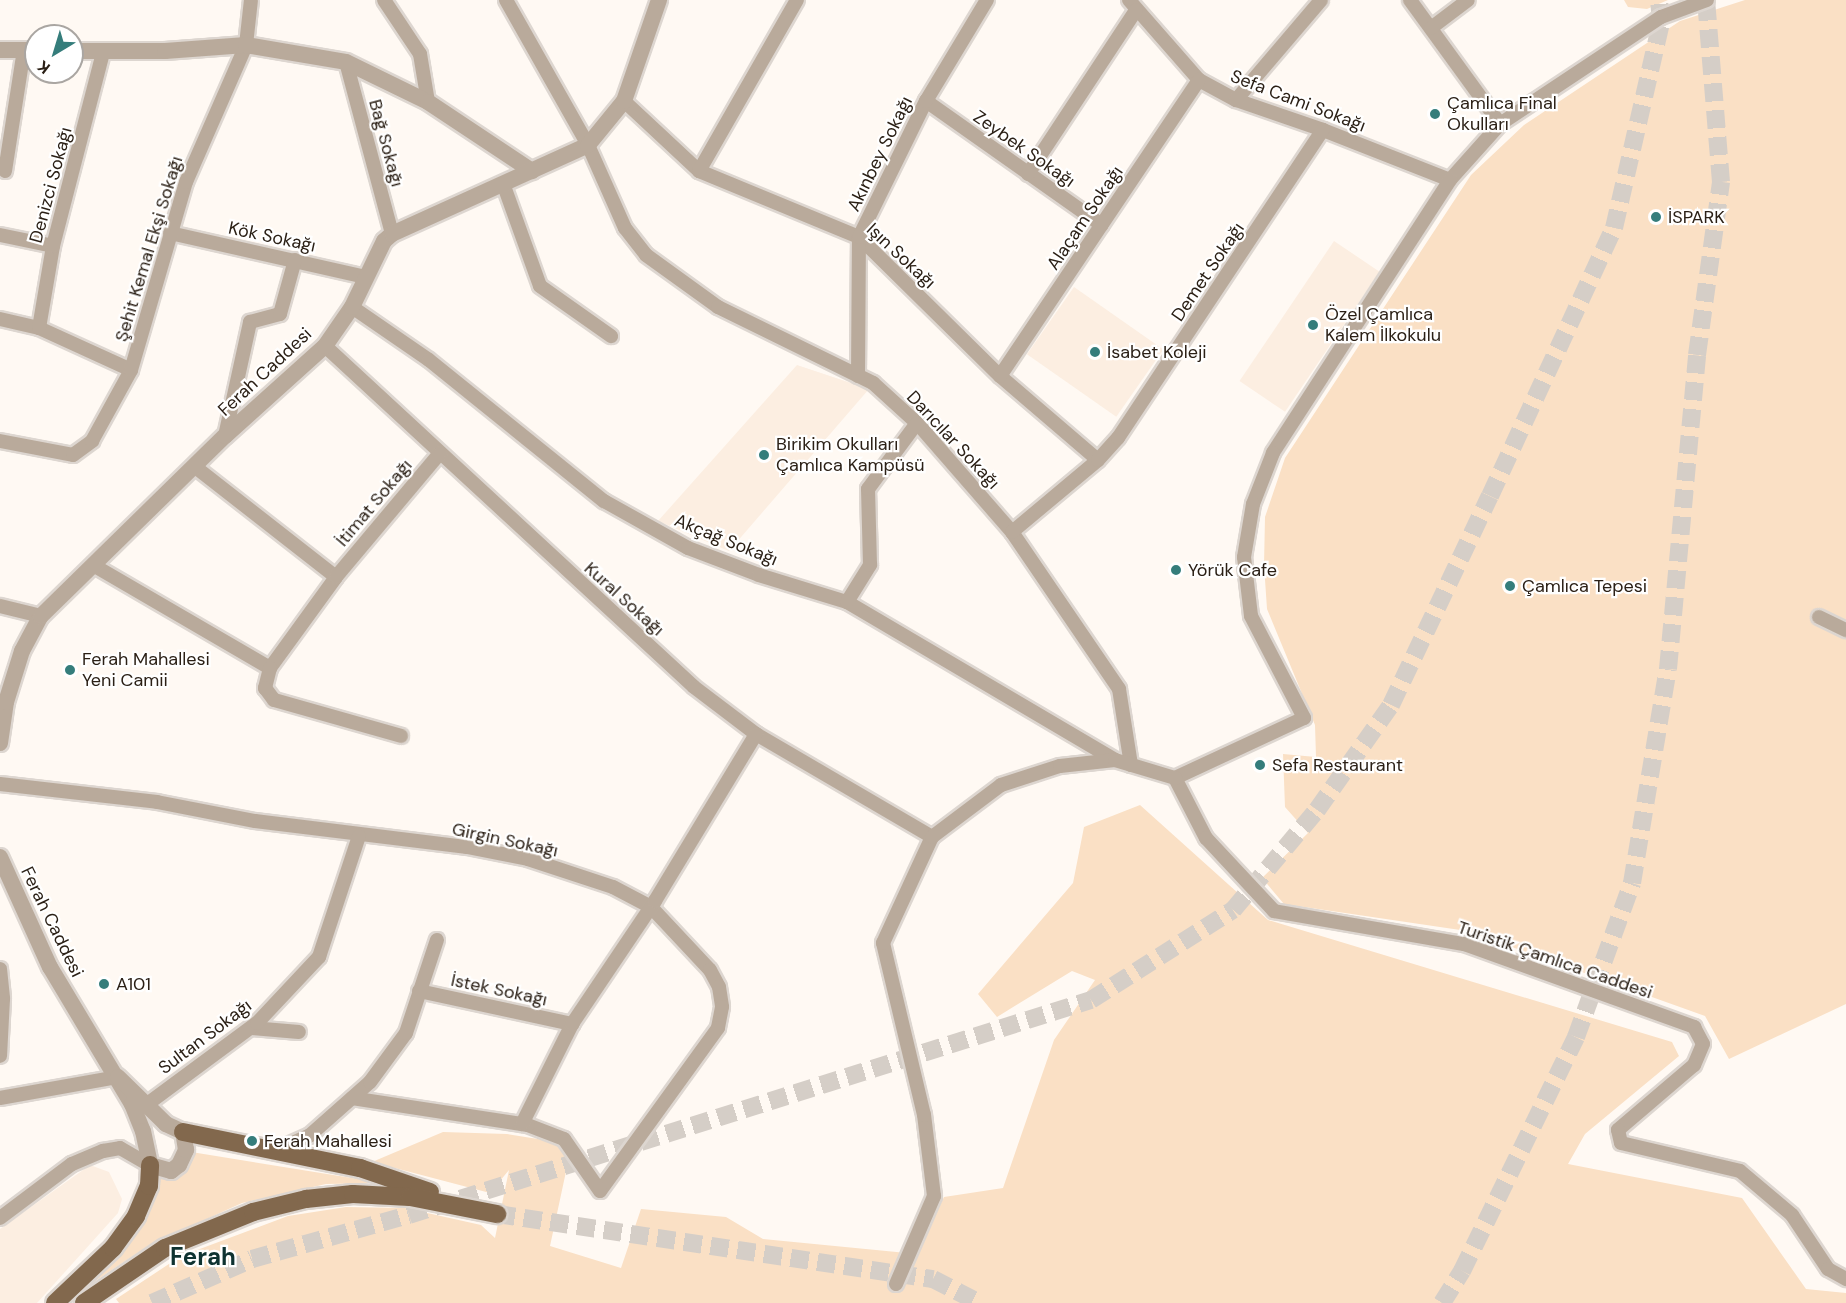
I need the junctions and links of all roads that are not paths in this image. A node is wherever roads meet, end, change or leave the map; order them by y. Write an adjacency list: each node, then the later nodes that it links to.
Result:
1 (251, 0): 13 (street, Şehit Kemal Ekşi Sokağı)
2 (384, 0): 24 (street)
3 (506, 0): 27 (street, Darıcılar Sokağı)
4 (658, 0): 22 (street)
5 (797, 0): 30 (street)
6 (987, 0): 23 (street, Akınbey Sokağı)
7 (1321, 0): 21 (street)
8 (1410, 0): 12 (street)
9 (1468, 0): 12 (street)
10 (1707, 0): 25 (street)
11 (1132, 5): 20 (street, Sefa Cami Sokağı); 31 (street)
12 (1431, 28): 25 (street)
13 (246, 45): 17 (street); 18 (street); 35 (street, Şehit Kemal Ekşi Sokağı)
14 (0, 50): 15 (street)
15 (24, 50)
16 (84, 52): 17 (street)
17 (103, 53): 39 (street, Denizci Sokağı)
18 (346, 62): 24 (street); 36 (street, Bağ Sokağı)
19 (24, 79): 28 (street)
20 (1199, 80): 21 (street, Sefa Cami Sokağı); 34 (street, Alaçam Sokağı)
21 (1236, 100): 26 (street, Sefa Cami Sokağı)
22 (624, 101): 27 (street); 30 (street, Işın Sokağı)
23 (926, 101): 31 (street, Zeybek Sokağı); 38 (street, Akınbey Sokağı)
24 (428, 102): 29 (street)
25 (1500, 124): 32 (street)
26 (1323, 130): 32 (street, Sefa Cami Sokağı); 54 (street, Demet Sokağı)
27 (588, 145): 29 (street); 48 (street, Darıcılar Sokağı)
28 (5, 171)
29 (531, 171): 33 (street)
30 (699, 171): 38 (street, Işın Sokağı)
31 (1028, 174): 34 (street, Zeybek Sokağı)
32 (1450, 180): 70 (street)
33 (504, 186): 36 (street); 45 (street)
34 (1102, 225): 49 (street, Alaçam Sokağı)
35 (170, 233): 40 (street, Kök Sokağı); 47 (street, Şehit Kemal Ekşi Sokağı)
36 (392, 234): 41 (street, Ferah Caddesi)
37 (0, 235): 39 (street)
38 (859, 237): 48 (street, Akınbey Sokağı); 49 (street, Işın Sokağı)
39 (53, 246): 44 (street, Denizci Sokağı)
40 (295, 260): 41 (street, Kök Sokağı); 51 (street)
41 (366, 277): 42 (street, Ferah Caddesi)
42 (352, 308): 46 (street, Ferah Caddesi); 59 (street, Akçağ Sokağı)
43 (0, 319): 44 (street)
44 (39, 328): 47 (street)
45 (611, 336)
46 (325, 345): 51 (street, Ferah Caddesi); 53 (street, Kural Sokağı)
47 (131, 370): 52 (street, Şehit Kemal Ekşi Sokağı)
48 (858, 376): 50 (street, Darıcılar Sokağı)
49 (1000, 376): 54 (street, Işın Sokağı)
50 (918, 423): 56 (street, Darıcılar Sokağı); 59 (street)
51 (225, 436): 55 (street, Ferah Caddesi)
52 (0, 441)
53 (440, 453): 58 (street, İtimat Sokağı); 65 (street, Kural Sokağı)
54 (1098, 460): 56 (street, Demet Sokağı)
55 (195, 466): 57 (street, Ferah Caddesi); 58 (street)
56 (1012, 532): 69 (street, Darıcılar Sokağı)
57 (93, 566): 61 (street, Ferah Caddesi); 64 (street)
58 (336, 577): 64 (street, İtimat Sokağı)
59 (847, 602): 68 (street, Akçağ Sokağı)
60 (0, 606): 61 (street)
61 (41, 616): 67 (street, Ferah Caddesi)
62 (1820, 617): 63 (street)
63 (1846, 630)
64 (270, 668): 66 (street)
65 (756, 734): 73 (street, Kural Sokağı); 75 (street)
66 (402, 736)
67 (0, 742)
68 (1115, 760): 69 (street); 73 (street)
69 (1131, 765): 70 (street)
70 (1175, 778): 92 (street, Turistik Çamlıca Caddesi)
71 (0, 784): 72 (street, Girgin Sokağı)
72 (359, 836): 75 (street, Girgin Sokağı); 80 (street, Sultan Sokağı)
73 (932, 837): 93 (street)
74 (0, 856): 83 (street, Ferah Caddesi)
75 (651, 907): 79 (street); 87 (street, Girgin Sokağı)
76 (437, 940): 78 (street)
77 (0, 969): 82 (street)
78 (419, 991): 79 (street, İstek Sokağı); 85 (street)
79 (572, 1024): 87 (street)
80 (252, 1028): 81 (street); 86 (street, Sultan Sokağı)
81 (299, 1032)
82 (0, 1056)
83 (118, 1077): 84 (street); 86 (street); 90 (street, Ferah Caddesi)
84 (0, 1098)
85 (352, 1098): 87 (street); 89 (street)
86 (146, 1105): 88 (street)
87 (522, 1124)
88 (183, 1132): 89 (main road); 90 (street)
89 (277, 1150): 95 (main road)
90 (150, 1165): 91 (street); 94 (main road)
91 (0, 1218)
92 (1846, 1279)
93 (896, 1284)
94 (55, 1303)
95 (84, 1303)

